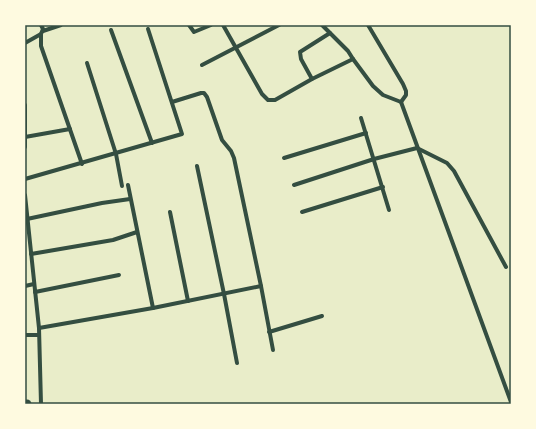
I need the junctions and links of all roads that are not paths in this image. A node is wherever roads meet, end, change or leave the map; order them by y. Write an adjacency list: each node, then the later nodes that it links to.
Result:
1 (41, 25): 11 (street)
2 (61, 25): 11 (street)
3 (189, 25): 4 (street)
4 (210, 25)
5 (223, 25): 14 (street)
6 (279, 25): 14 (street)
7 (322, 25): 12 (street)
8 (368, 25): 20 (street)
9 (148, 29): 19 (street)
10 (111, 30): 26 (street)
11 (42, 33): 13 (street); 23 (street)
12 (330, 33): 15 (street); 18 (street)
13 (25, 42)
14 (236, 48): 17 (street); 18 (street)
15 (353, 59): 18 (street); 20 (street)
16 (87, 63): 29 (street)
17 (202, 65)
18 (312, 79)
19 (172, 102): 26 (street); 52 (street)
20 (401, 102): 28 (street)
21 (25, 105): 25 (street)
22 (362, 118): 24 (street)
23 (70, 129): 25 (street); 32 (street)
24 (366, 133): 30 (street); 31 (street)
25 (25, 137): 27 (street)
26 (152, 143): 29 (street)
27 (25, 147)
28 (417, 148): 31 (street); 48 (street); 64 (street)
29 (116, 154): 32 (street); 37 (street)
30 (284, 158)
31 (374, 160): 36 (street); 38 (street)
32 (82, 164): 34 (street)
33 (197, 166): 54 (street)
34 (25, 179)
35 (128, 185): 40 (street)
36 (294, 185)
37 (122, 186)
38 (382, 187): 41 (street); 43 (street)
39 (25, 195): 44 (street)
40 (130, 199): 44 (street); 45 (street)
41 (389, 210)
42 (170, 212): 55 (street)
43 (302, 212)
44 (27, 219): 46 (street)
45 (137, 232): 47 (street); 56 (street)
46 (28, 246): 47 (street)
47 (31, 254): 50 (street)
48 (506, 267)
49 (119, 275): 53 (street)
50 (34, 284): 51 (street); 53 (street)
51 (25, 286)
52 (261, 286): 54 (street); 59 (street)
53 (35, 292): 58 (street)
54 (224, 294): 55 (street); 63 (street)
55 (188, 301): 56 (street)
56 (153, 308): 58 (street)
57 (322, 316): 59 (street)
58 (39, 328): 61 (street)
59 (269, 332): 62 (street)
60 (25, 335): 61 (street)
61 (39, 336): 65 (street)
62 (273, 350)
63 (237, 363)
64 (511, 402)
65 (41, 404)

